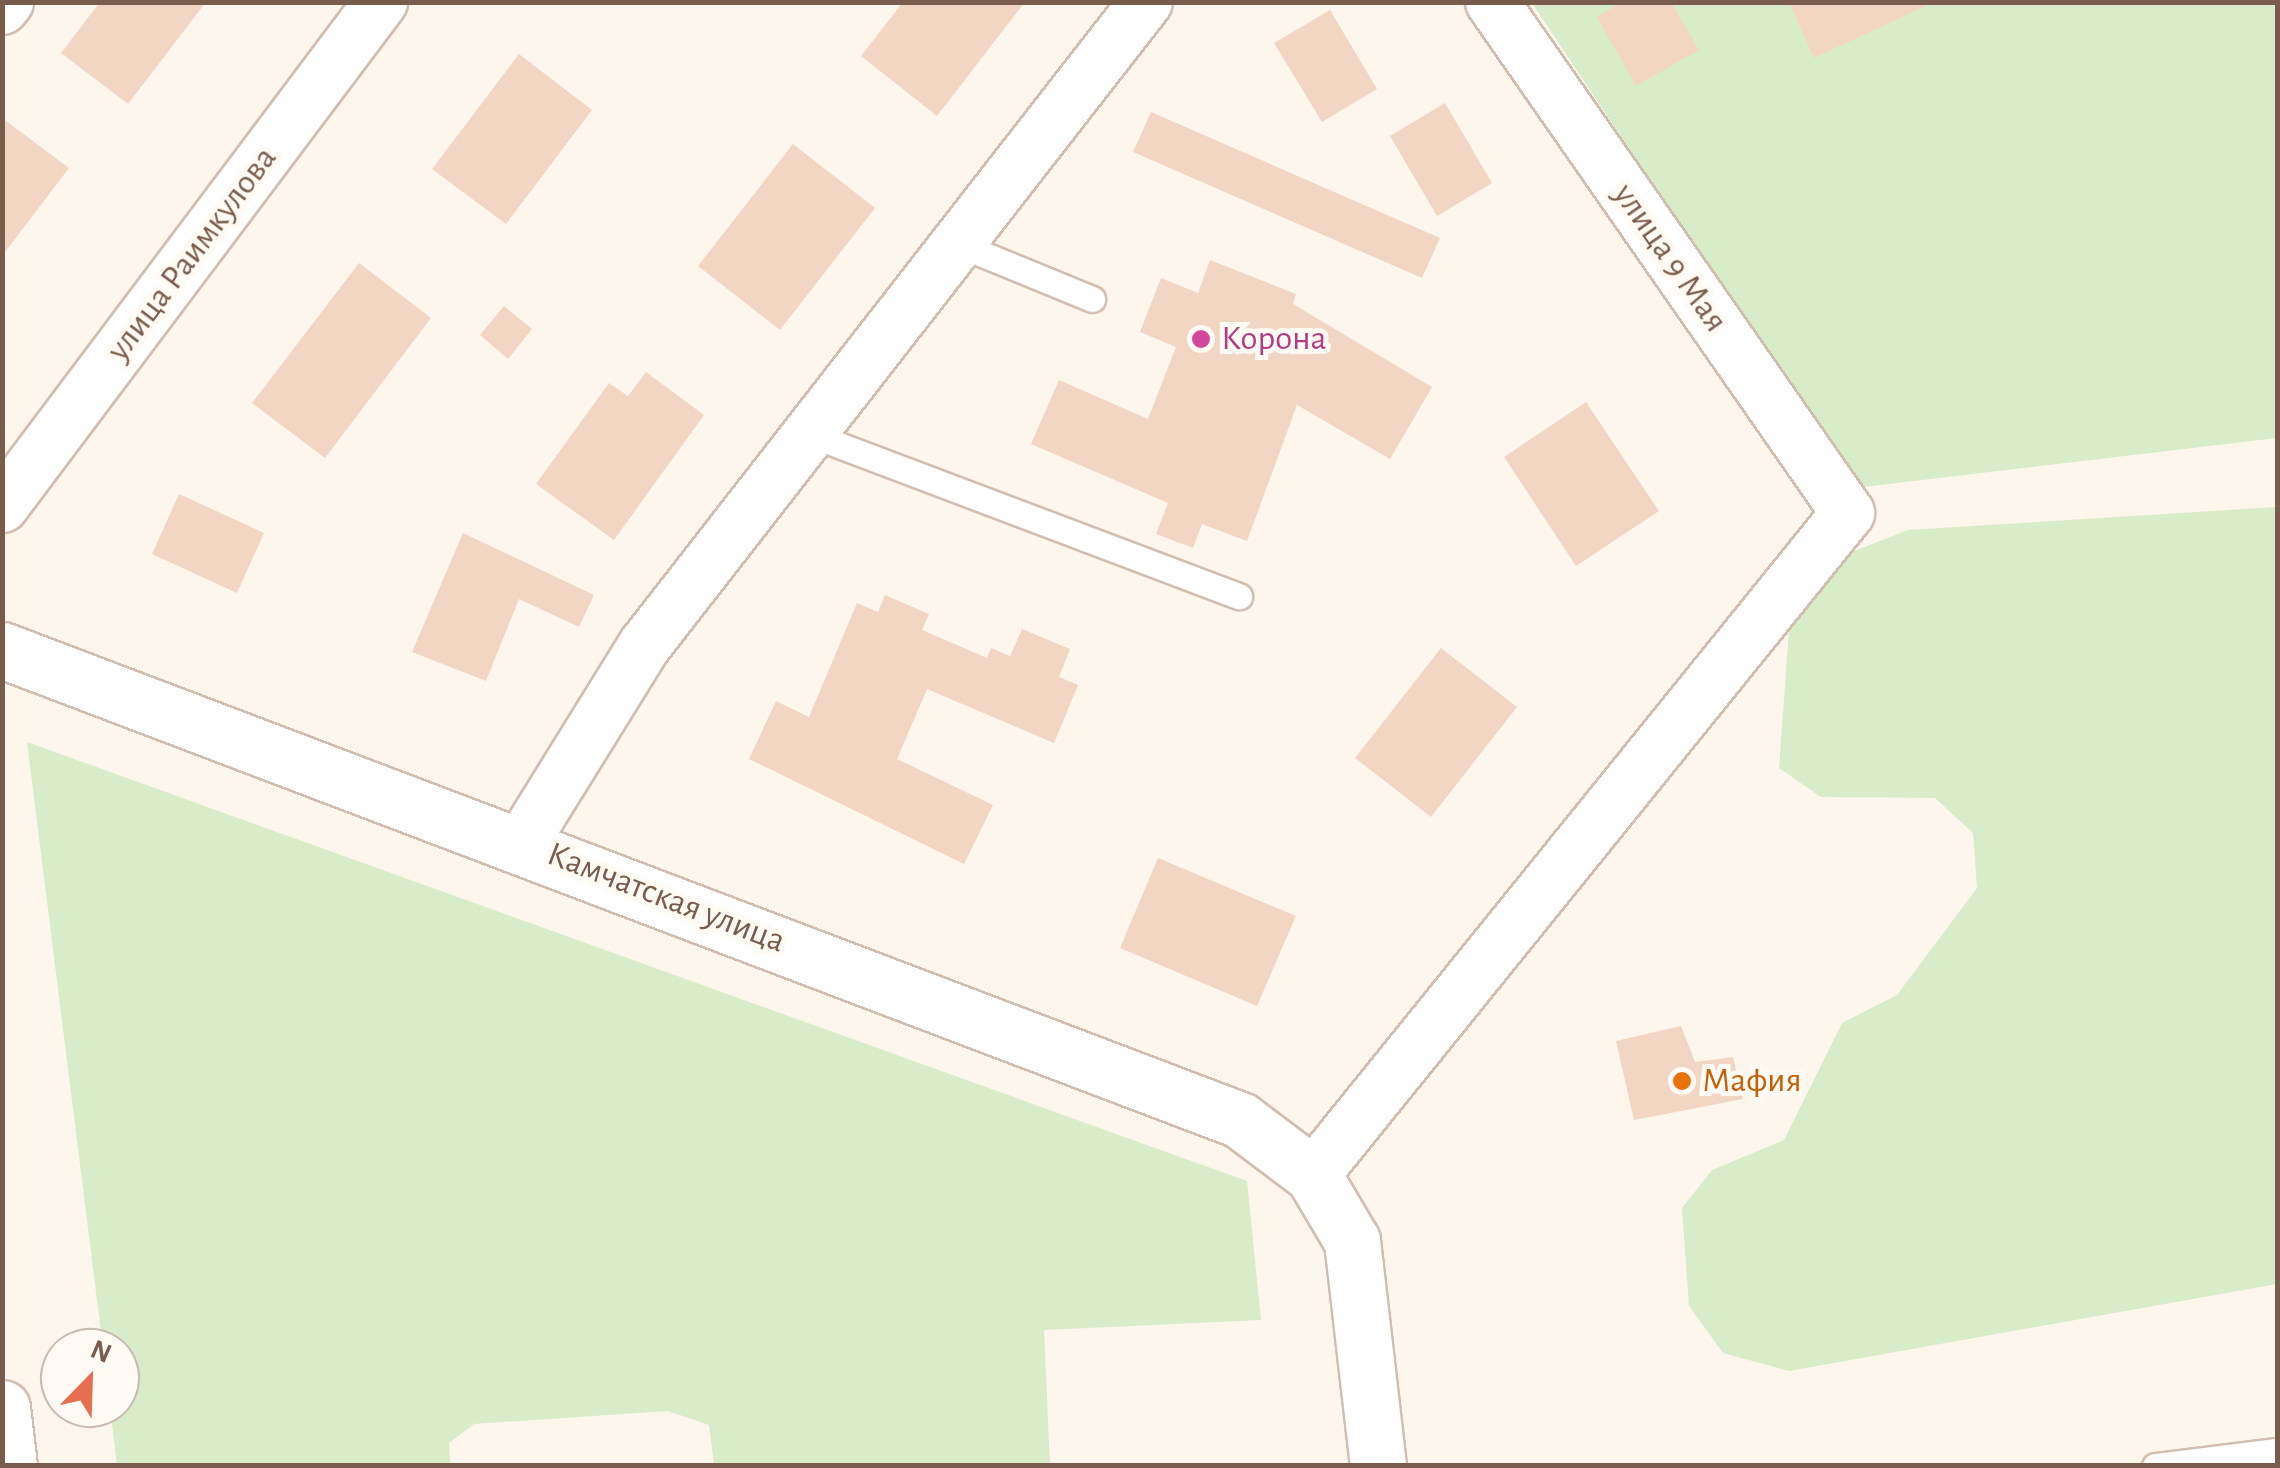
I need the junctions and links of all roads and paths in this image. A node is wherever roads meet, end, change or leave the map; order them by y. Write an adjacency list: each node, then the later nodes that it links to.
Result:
1 (1146, 2): 4 (street)
2 (1492, 2): 11 (street, улица 9 Мая)
3 (376, 4): 7 (street, улица Раимкулова)
4 (958, 244): 5 (lane); 6 (street)
5 (1092, 298)
6 (807, 433): 8 (lane); 10 (street)
7 (2, 506)
8 (1239, 596)
9 (2, 650): 10 (street, Камчатская улица)
10 (522, 843): 11 (street, Камчатская улица)
11 (1313, 1175): 15 (street)
12 (2, 1408): 14 (street)
13 (2277, 1454): 16 (lane)
14 (8, 1466)
15 (1378, 1466)
16 (2155, 1466)

